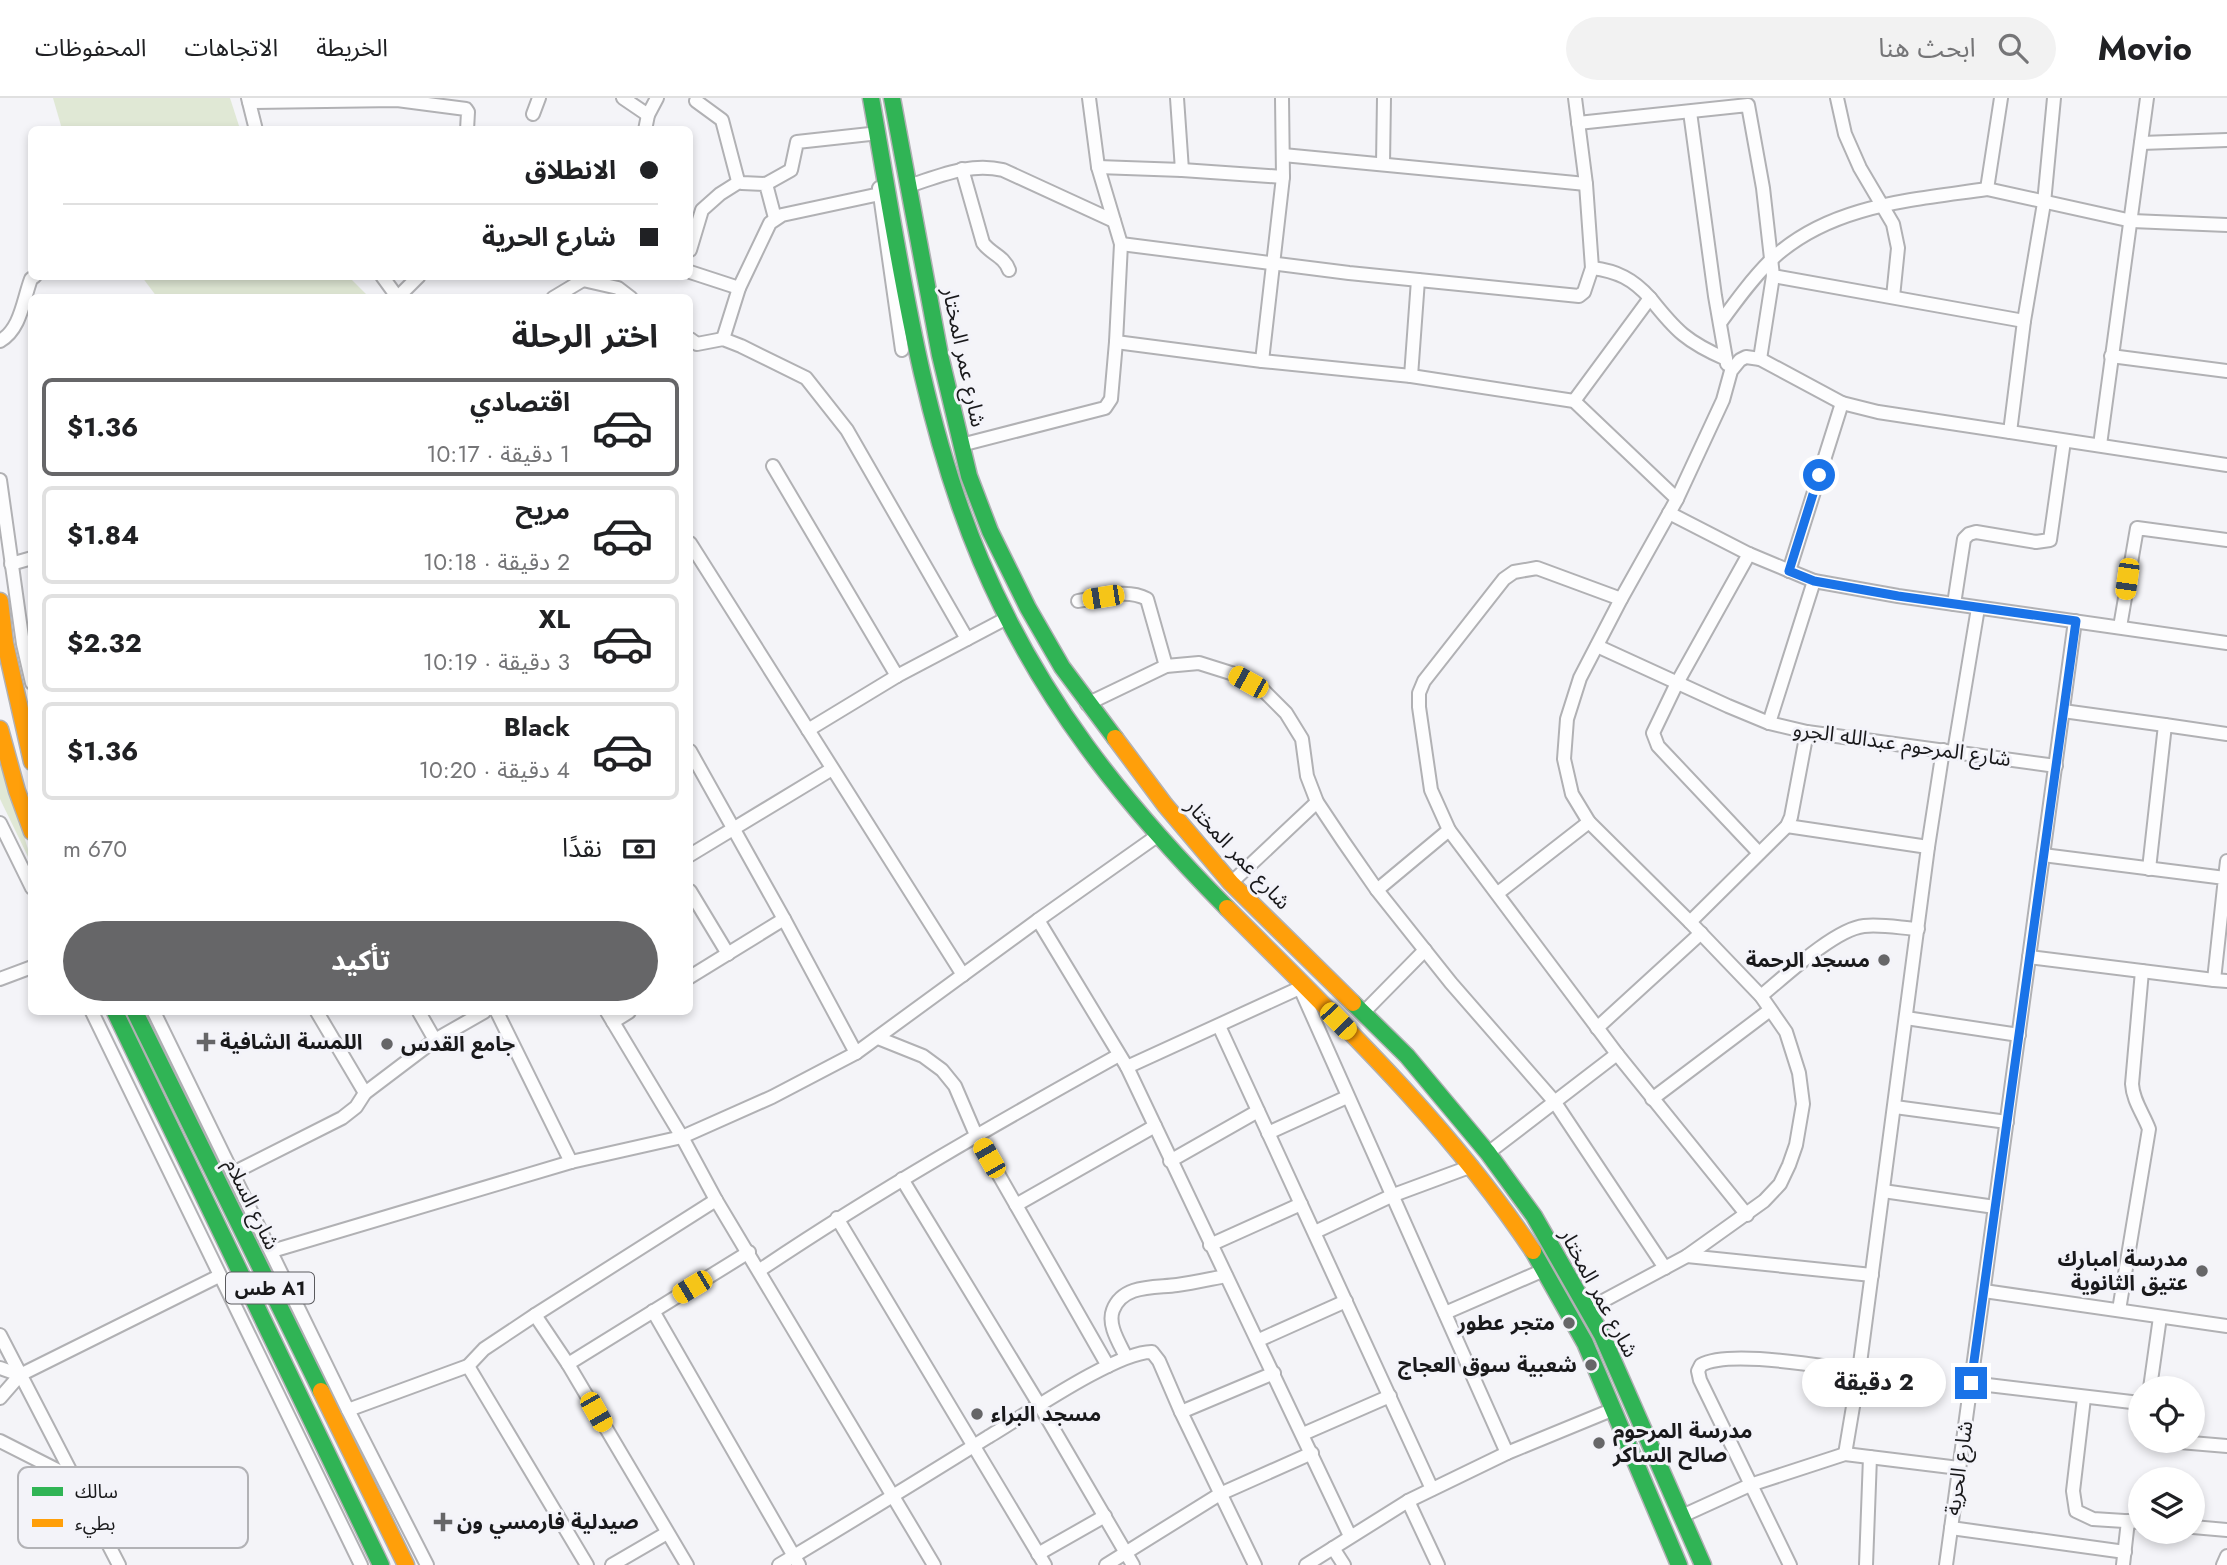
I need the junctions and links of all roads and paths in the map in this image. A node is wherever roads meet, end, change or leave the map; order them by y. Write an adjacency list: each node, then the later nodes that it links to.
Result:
1 (540, 98): 21 (street)
2 (622, 98): 22 (street)
3 (657, 98): 22 (street)
4 (863, 98): 28 (street)
5 (872, 98): 28 (main road, شارع عمر المختار)
6 (892, 98): 27 (main road, شارع عمر المختار)
7 (1089, 98): 33 (street)
8 (1177, 98): 35 (street)
9 (1282, 98): 31 (street)
10 (1384, 98): 32 (street)
11 (1575, 98): 23 (street)
12 (1838, 98): 45 (street)
13 (2001, 98): 41 (street)
14 (2054, 98): 43 (street)
15 (2147, 98): 30 (street)
16 (410, 99): 17 (street); 25 (street)
17 (249, 100): 24 (street)
18 (696, 101): 37 (street)
19 (1747, 102): 20 (street); 53 (street)
20 (1690, 112): 23 (street); 71 (street)
21 (533, 114)
22 (648, 115): 26 (street)
23 (1578, 123): 39 (street)
24 (255, 126)
25 (468, 126)
26 (646, 126)
27 (898, 130): 28 (main road); 40 (main road, شارع عمر المختار)
28 (874, 134): 38 (street); 42 (street); 107 (main road, شارع عمر المختار)
29 (2227, 140): 30 (street)
30 (2141, 143): 49 (street)
31 (1283, 155): 32 (street); 36 (street)
32 (1383, 164): 39 (street)
33 (1098, 167): 35 (street); 48 (street)
34 (962, 169): 40 (street); 48 (street); 56 (street)
35 (1182, 170): 36 (street)
36 (1283, 177): 54 (street)
37 (739, 182): 38 (street); 46 (street)
38 (766, 184): 47 (street)
39 (1586, 184): 55 (street)
40 (908, 186): 88 (main road, شارع عمر المختار)
41 (1987, 189): 43 (street); 45 (street)
42 (880, 194): 47 (street); 76 (street)
43 (2044, 203): 49 (street); 70 (street)
44 (693, 206): 46 (street)
45 (1883, 206): 53 (street); 68 (street)
46 (702, 210): 51 (street)
47 (775, 218): 65 (street)
48 (1114, 221): 52 (street)
49 (2132, 221): 50 (street); 77 (street)
50 (2227, 225)
51 (693, 240)
52 (1121, 244): 54 (street); 75 (street)
53 (1772, 259): 58 (street); 71 (street)
54 (1272, 264): 63 (street); 80 (street)
55 (1592, 268): 63 (street); 69 (street)
56 (1009, 270)
57 (693, 273): 65 (street)
58 (1773, 276): 68 (street); 79 (street)
59 (31, 280): 73 (street)
60 (414, 280): 66 (street)
61 (580, 280): 67 (street)
62 (602, 280): 64 (street)
63 (1418, 280): 82 (street)
64 (620, 282)
65 (739, 288): 72 (street)
66 (396, 294)
67 (559, 294)
68 (1893, 297): 70 (street)
69 (1650, 298): 78 (street); 84 (street)
70 (2024, 321): 86 (street)
71 (1720, 323): 78 (street)
72 (723, 339): 74 (street); 110 (street)
73 (0, 341)
74 (693, 341)
75 (1116, 342): 80 (street); 88 (street)
76 (902, 350)
77 (2111, 356): 81 (street); 89 (street)
78 (1726, 359): 83 (street)
79 (1760, 359): 83 (street); 85 (street)
80 (1262, 361): 82 (street)
81 (2227, 372)
82 (1411, 376): 84 (street)
83 (1729, 378): 93 (street)
84 (1574, 401): 93 (street)
85 (1842, 403): 86 (street); 100 (street)
86 (2010, 432): 87 (street)
87 (2064, 441): 89 (street); 105 (street)
88 (961, 445): 117 (main road, شارع عمر المختار)
89 (2100, 445): 90 (street)
90 (2227, 465)
91 (773, 466): 115 (street)
92 (0, 480): 99 (street)
93 (1677, 499): 94 (street)
94 (1669, 513): 97 (street); 102 (street)
95 (2227, 540): 109 (street)
96 (693, 548): 122 (street)
97 (1749, 554): 100 (street); 116 (street)
98 (28, 559): 99 (street)
99 (11, 564): 113 (street)
100 (1789, 571): 101 (street)
101 (1814, 581): 105 (street); 119 (street)
102 (1621, 598): 112 (street); 136 (street)
103 (0, 601): 125 (main road)
104 (1078, 601): 114 (street)
105 (1954, 604): 106 (street)
106 (1978, 608): 108 (street); 126 (street)
107 (1007, 618): 110 (street); 137 (main road, شارع عمر المختار)
108 (2076, 621): 109 (street); 118 (street, شارع الحرية)
109 (2120, 627): 111 (street)
110 (967, 639): 115 (street)
111 (2227, 643)
112 (1597, 646): 116 (street, شارع المرحوم عبدالله الجرو); 132 (street)
113 (28, 660)
114 (1166, 666): 117 (street); 130 (street)
115 (897, 676): 122 (street)
116 (1677, 683): 119 (street, شارع المرحوم عبدالله الجرو); 140 (street)
117 (1087, 704): 146 (main road, شارع عمر المختار)
118 (2063, 711): 120 (street); 128 (street, شارع الحرية)
119 (1769, 723): 123 (street, شارع المرحوم عبدالله الجرو)
120 (2165, 725): 124 (street); 143 (street)
121 (0, 729): 131 (main road)
122 (808, 730): 129 (street)
123 (1807, 732): 126 (street, شارع المرحوم عبدالله الجرو); 134 (street)
124 (2227, 734)
125 (28, 745)
126 (1949, 751): 128 (street, شارع المرحوم عبدالله الجرو); 138 (street)
127 (693, 757): 135 (street)
128 (2056, 766): 141 (street, شارع الحرية)
129 (832, 769): 135 (street); 161 (street)
130 (1317, 802): 146 (street); 147 (street)
131 (28, 821)
132 (1589, 822): 148 (street); 152 (street)
133 (0, 823): 145 (street)
134 (1787, 826): 138 (street); 140 (street)
135 (733, 830): 139 (street); 150 (street)
136 (1449, 830): 147 (street); 148 (street)
137 (1157, 836): 151 (street); 164 (main road, شارع عمر المختار)
138 (1928, 847): 153 (street)
139 (693, 853)
140 (1759, 853): 152 (street)
141 (2043, 855): 143 (street); 157 (street, شارع الحرية)
142 (2227, 862): 144 (street)
143 (2148, 869): 144 (street)
144 (2225, 878): 163 (street)
145 (28, 880)
146 (1231, 883): 167 (main road, شارع عمر المختار)
147 (1377, 890): 155 (street)
148 (1498, 892): 179 (street)
149 (693, 896): 156 (street)
150 (784, 919): 156 (street); 183 (street)
151 (1038, 920): 161 (street); 185 (street)
152 (1690, 922): 154 (street)
153 (1918, 929): 165 (street); 177 (street)
154 (1701, 933): 165 (street); 179 (street)
155 (1425, 950): 167 (street); 192 (street)
156 (729, 954): 160 (street)
157 (2029, 957): 159 (street); 180 (street, شارع الحرية)
158 (28, 968): 162 (street)
159 (2142, 971): 163 (street); 228 (street)
160 (693, 974)
161 (963, 975): 181 (street)
162 (0, 979)
163 (2221, 981)
164 (1302, 987): 178 (street); 188 (main road, شارع عمر المختار); 190 (street)
165 (1761, 996): 166 (street)
166 (1770, 1010): 191 (street); 212 (street)
167 (1364, 1012): 186 (main road, شارع عمر المختار)
168 (93, 1015): 223 (street)
169 (116, 1015): 288 (main road, شارع السلام)
170 (136, 1015): 289 (main road, شارع السلام / طس A1)
171 (155, 1015): 204 (street)
172 (319, 1015): 189 (street)
173 (421, 1015): 182 (street)
174 (479, 1015): 182 (street)
175 (498, 1015): 202 (street)
176 (610, 1017): 199 (street)
177 (1906, 1018): 180 (street); 193 (street)
178 (1219, 1026): 187 (street); 194 (street)
179 (1597, 1028): 184 (street)
180 (2019, 1035): 195 (street, شارع الحرية)
181 (878, 1038): 183 (street); 198 (street)
182 (435, 1040): 189 (street)
183 (856, 1053): 199 (street)
184 (1616, 1054): 191 (street); 192 (street)
185 (1119, 1055): 187 (street); 198 (street)
186 (1407, 1056): 188 (main road); 200 (main road, شارع عمر المختار)
187 (1127, 1067): 196 (street)
188 (1389, 1073): 203 (main road, شارع عمر المختار)
189 (366, 1093): 204 (street)
190 (1347, 1097): 197 (street); 207 (street)
191 (1652, 1099): 212 (street)
192 (1554, 1101): 200 (street); 219 (street)
193 (1895, 1107): 195 (street); 206 (street)
194 (1258, 1111): 197 (street); 201 (street)
195 (2007, 1122): 211 (street, شارع الحرية)
196 (1154, 1126): 201 (street); 210 (street)
197 (1268, 1133): 209 (street)
198 (976, 1135): 205 (street); 210 (street)
199 (682, 1137): 202 (street); 208 (street)
200 (1488, 1153): 227 (main road, شارع عمر المختار)
201 (1170, 1161): 215 (street)
202 (571, 1162): 216 (street)
203 (1472, 1166): 207 (street); 221 (main road, شارع عمر المختار)
204 (233, 1173): 216 (street)
205 (902, 1179): 213 (street); 250 (street)
206 (1883, 1191): 211 (street); 222 (street)
207 (1391, 1196): 214 (street); 230 (street)
208 (716, 1200): 217 (street); 231 (street)
209 (1301, 1204): 214 (street); 215 (street)
210 (1016, 1205): 239 (street)
211 (1995, 1207): 225 (street, شارع الحرية)
212 (1747, 1215): 218 (street)
213 (837, 1218): 220 (street); 258 (street)
214 (1315, 1232): 226 (street)
215 (1210, 1245): 224 (street)
216 (272, 1251): 252 (street)
217 (749, 1252): 220 (street); 229 (street)
218 (1687, 1256): 219 (street); 222 (street)
219 (1665, 1268): 227 (street)
220 (760, 1270): 269 (street)
221 (1544, 1270): 230 (street); 251 (main road, شارع عمر المختار)
222 (1872, 1275): 241 (street)
223 (219, 1276): 243 (street); 287 (street)
224 (1226, 1276): 235 (street); 236 (street)
225 (1983, 1291): 228 (street); 245 (street, شارع الحرية)
226 (1346, 1301): 235 (street); 246 (street)
227 (1588, 1309): 272 (main road, شارع عمر المختار)
228 (2119, 1310): 232 (street)
229 (653, 1311): 237 (street); 285 (street)
230 (1445, 1313): 260 (street)
231 (535, 1315): 237 (street); 238 (street)
232 (2160, 1317): 233 (street); 244 (street)
233 (2227, 1326)
234 (0, 1335): 243 (street)
235 (1258, 1340): 242 (street)
236 (1126, 1357): 239 (street); 253 (street)
237 (568, 1364): 277 (street)
238 (468, 1366): 252 (street); 291 (street)
239 (1108, 1366): 250 (street)
240 (0, 1368): 243 (street)
241 (1859, 1371): 261 (street); 266 (street)
242 (1274, 1373): 253 (street); 254 (street)
243 (20, 1375): 247 (street); 264 (street)
244 (2152, 1376)
245 (1971, 1383): 248 (street); 265 (street, شارع الحرية)
246 (1390, 1396): 254 (street); 267 (street)
247 (0, 1398)
248 (2084, 1398): 249 (street); 273 (street)
249 (2128, 1402)
250 (1040, 1406): 258 (street); 271 (street)
251 (1614, 1409): 260 (street); 302 (main road, شارع عمر المختار)
252 (348, 1410): 290 (street)
253 (1181, 1412): 268 (street)
254 (1303, 1434): 259 (street)
255 (0, 1441): 263 (street)
256 (2205, 1444): 257 (street)
257 (2227, 1446)
258 (973, 1447): 269 (street); 283 (street)
259 (1312, 1452): 268 (street); 278 (street)
260 (1507, 1453): 267 (street)
261 (1845, 1454): 262 (street); 266 (street)
262 (1870, 1457): 265 (street); 305 (street)
263 (51, 1467)
264 (67, 1467)
265 (1959, 1468): 274 (street, شارع الحرية)
266 (1750, 1485): 272 (street); 304 (street)
267 (1432, 1489): 270 (street)
268 (1220, 1494): 281 (street); 298 (street)
269 (892, 1497): 285 (street); 295 (street)
270 (1408, 1501): 278 (street); 301 (street)
271 (1105, 1516): 281 (street); 283 (street)
272 (1682, 1516): 303 (main road, شارع عمر المختار)
273 (2128, 1522)
274 (1951, 1528): 284 (street); 306 (street, شارع الحرية)
275 (2205, 1528): 276 (street)
276 (2227, 1530)
277 (667, 1533): 292 (street); 293 (street)
278 (1350, 1536): 280 (street)
279 (109, 1548): 286 (street)
280 (1333, 1548): 299 (street); 300 (street)
281 (1125, 1553): 296 (street); 297 (street)
282 (2227, 1556): 307 (street)
283 (1041, 1559)
284 (2124, 1559)
285 (796, 1561): 294 (street)
286 (118, 1565)
287 (361, 1565)
288 (382, 1565)
289 (407, 1565)
290 (427, 1565)
291 (587, 1565)
292 (612, 1565)
293 (687, 1565)
294 (779, 1565)
295 (934, 1565)
296 (1106, 1565)
297 (1133, 1565)
298 (1255, 1565)
299 (1306, 1565)
300 (1344, 1565)
301 (1438, 1565)
302 (1679, 1565)
303 (1703, 1565)
304 (1790, 1565)
305 (1866, 1565)
306 (1946, 1565)
307 (2223, 1565)

